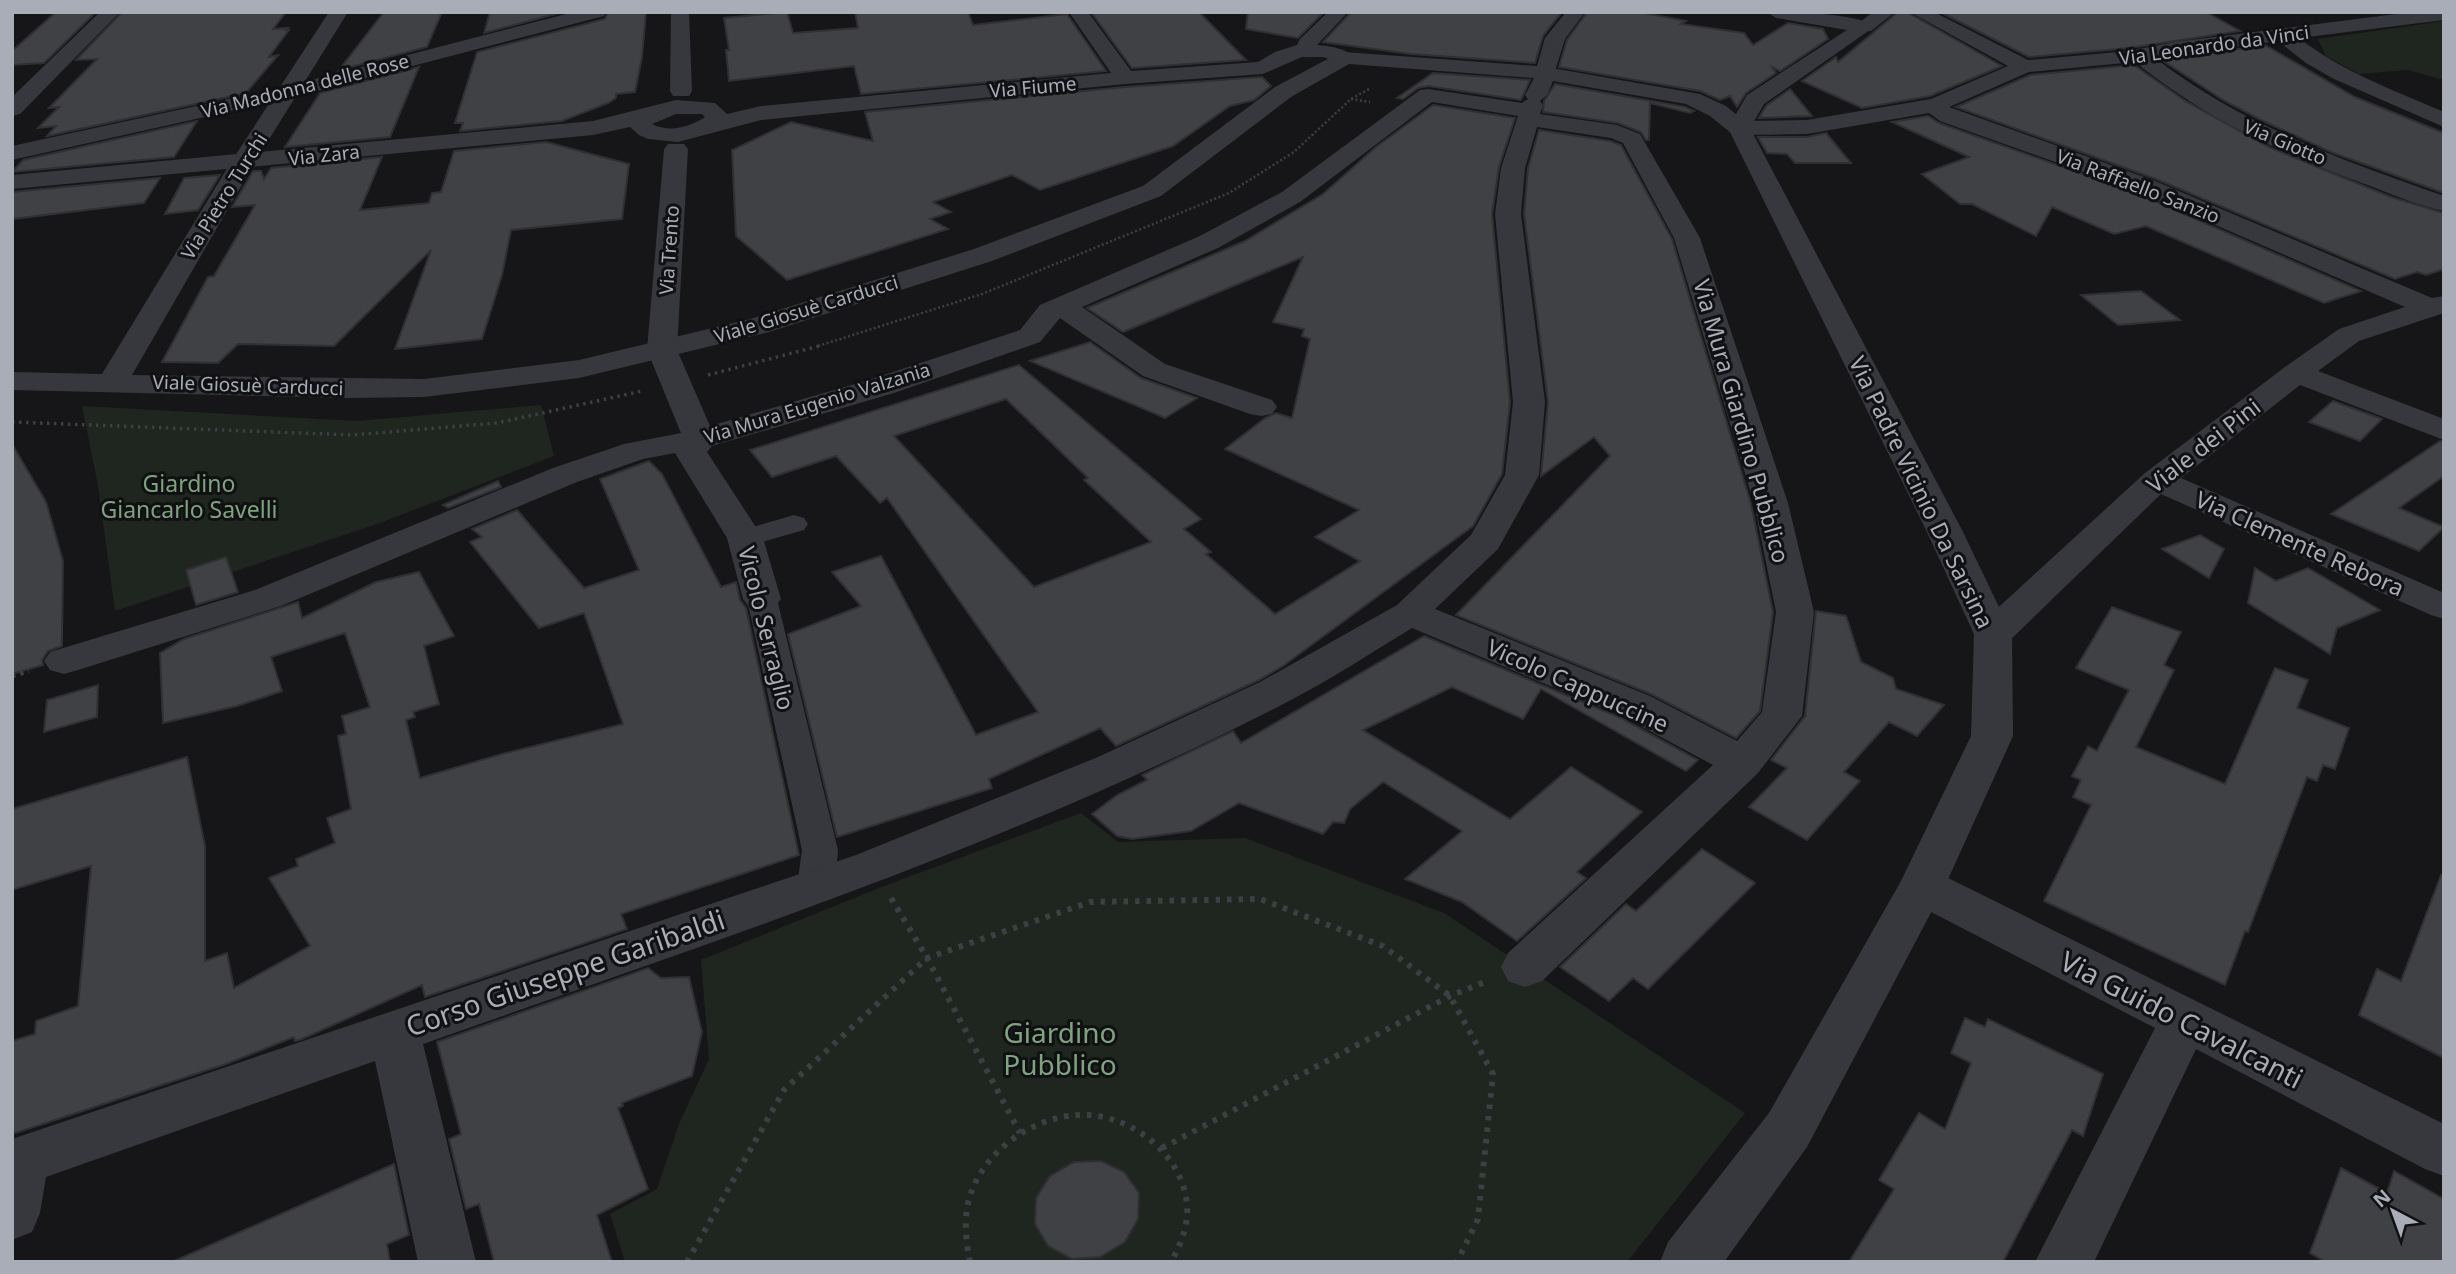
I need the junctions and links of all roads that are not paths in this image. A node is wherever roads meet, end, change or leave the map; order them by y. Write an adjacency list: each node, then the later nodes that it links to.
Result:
1 (111, 12): 27 (street)
2 (340, 12): 23 (street, Via Pietro Turchi)
3 (597, 12): 23 (street, Via Madonna delle Rose)
4 (680, 12): 28 (street)
5 (1078, 12): 21 (street)
6 (1339, 12): 15 (street)
7 (1576, 12): 20 (street, Corso Giuseppe Garibaldi)
8 (1776, 12): 13 (street)
9 (1886, 12): 13 (street)
10 (1919, 12): 18 (street)
11 (2444, 14): 12 (street, Via Leonardo da Vinci)
12 (2400, 16): 14 (street, Via Leonardo da Vinci)
13 (1864, 27): 29 (street)
14 (2284, 36): 16 (street, Via Leonardo da Vinci); 30 (street)
15 (1308, 49): 17 (street); 19 (street)
16 (2139, 55): 18 (street, Via Leonardo da Vinci); 35 (street, Via Giotto)
17 (1344, 58): 20 (street); 22 (street, Viale Giosuè Carducci)
18 (2025, 66): 25 (street)
19 (1263, 68): 21 (street, Via Fiume); 22 (street, Via Fiume)
20 (1546, 73): 24 (street, Via Padre Vicinio Da Sarsina); 26 (street, Corso Giuseppe Garibaldi)
21 (1125, 78): 28 (street, Via Fiume)
22 (1301, 81): 38 (street, Viale Giosuè Carducci)
23 (290, 92): 32 (street, Via Madonna delle Rose); 33 (street, Via Pietro Turchi)
24 (1692, 99): 29 (street, Via Padre Vicinio Da Sarsina); 29 (street, Via Padre Vicinio Da Sarsina)
25 (1936, 105): 29 (street); 36 (street, Via Raffaello Sanzio)
26 (1532, 107): 37 (street, Via Mura Eugenio Valzania); 50 (street, Corso Giuseppe Garibaldi); 53 (street, Via Mura Giardino Pubblico)
27 (12, 109)
28 (700, 113): 31 (street); 31 (street, Via Fiume)
29 (1747, 114): 51 (street, Via Padre Vicinio Da Sarsina)
30 (2444, 120)
31 (659, 128): 33 (street, Via Zara); 38 (street, Via Trento)
32 (12, 153)
33 (243, 162): 34 (street, Via Zara); 41 (street, Via Pietro Turchi)
34 (12, 181)
35 (2444, 204)
36 (2437, 306): 39 (street, Viale dei Pini)
37 (1063, 307): 42 (street); 44 (street, Via Mura Eugenio Valzania)
38 (662, 350): 41 (street, Viale Giosuè Carducci); 44 (street, Vicolo Serraglio)
39 (2296, 373): 43 (street); 45 (street, Viale dei Pini)
40 (12, 381): 41 (street, Viale Giosuè Carducci)
41 (113, 381)
42 (1261, 407)
43 (2444, 430)
44 (700, 439): 47 (street, Vicolo Serraglio); 52 (street, Via Mura Eugenio Valzania)
45 (2157, 480): 49 (street, Via Clemente Rebora); 51 (street, Viale dei Pini)
46 (794, 524): 47 (street)
47 (745, 538): 48 (street, Vicolo Serraglio)
48 (762, 599): 54 (street, Vicolo Serraglio)
49 (2444, 607)
50 (1410, 614): 53 (street, Vicolo Cappuccine); 54 (street, Corso Giuseppe Garibaldi)
51 (1993, 634): 55 (street, Via Padre Vicinio Da Sarsina)
52 (64, 661)
53 (1743, 762): 56 (street, Via Mura Giardino Pubblico)
54 (816, 886): 58 (street, Corso Giuseppe Garibaldi)
55 (1922, 886): 57 (street, Via Guido Cavalcanti); 62 (street, Via Padre Vicinio Da Sarsina)
56 (1525, 967)
57 (2184, 1021): 59 (street, Via Guido Cavalcanti); 63 (street)
58 (394, 1031): 60 (street, Corso Giuseppe Garibaldi); 61 (street)
59 (2444, 1150)
60 (15, 1179)
61 (447, 1262)
62 (1689, 1262)
63 (2064, 1262)

